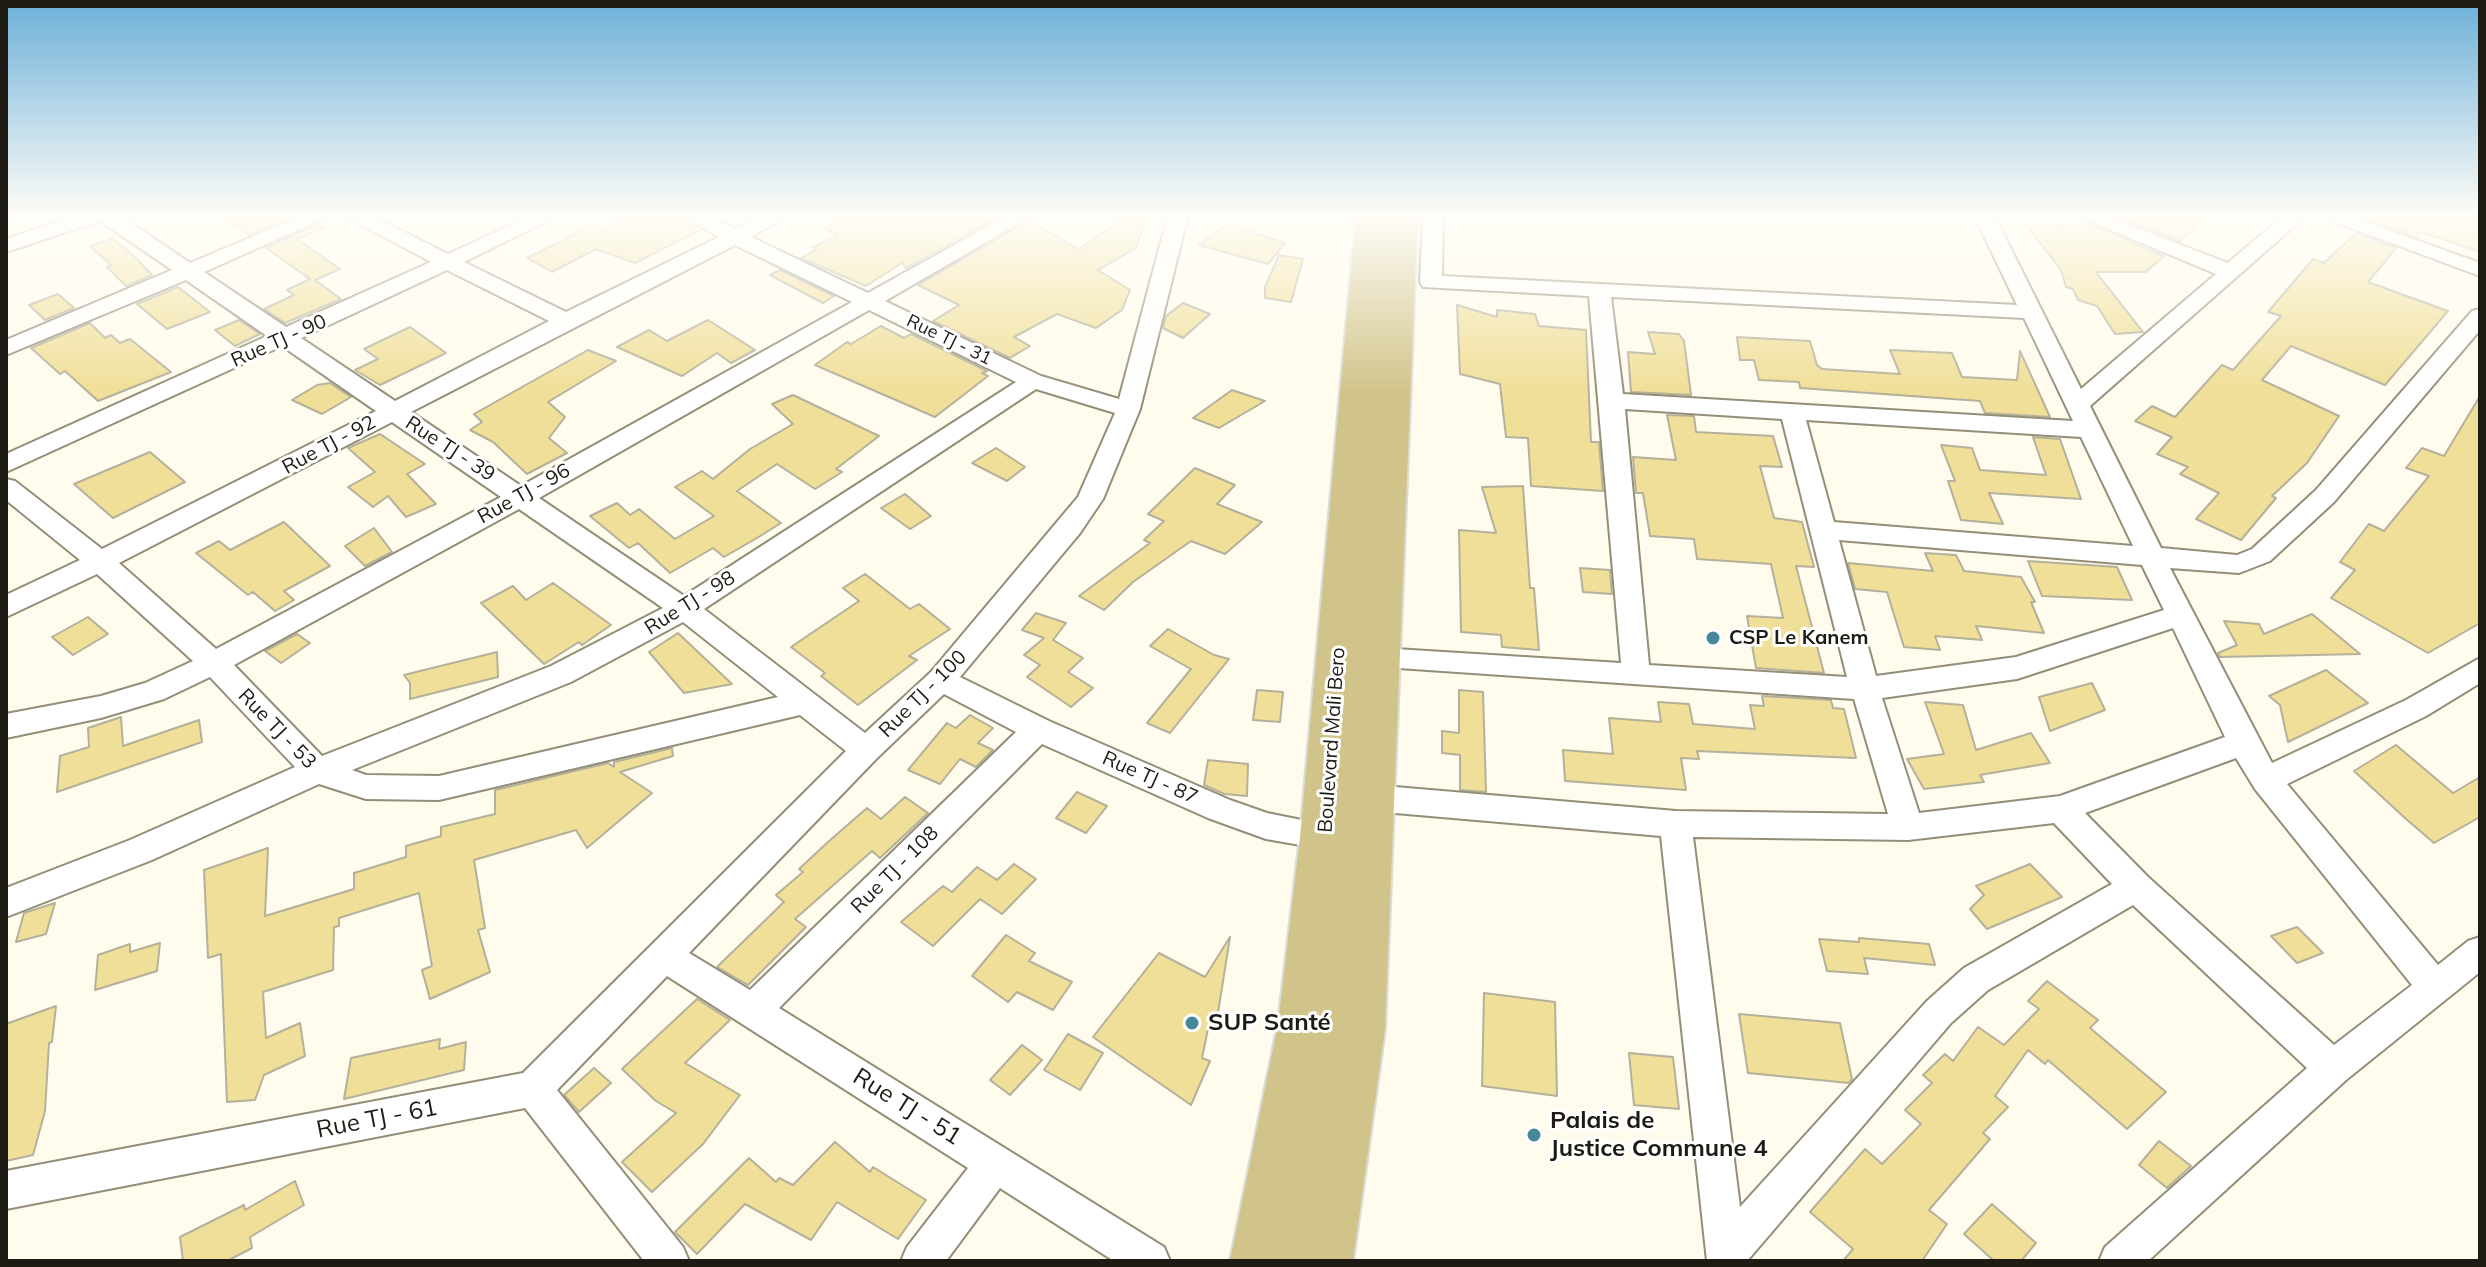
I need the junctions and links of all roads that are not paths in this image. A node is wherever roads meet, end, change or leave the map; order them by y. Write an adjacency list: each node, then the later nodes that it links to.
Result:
1 (182, 274): 20 (street)
2 (187, 274): 19 (street, Rue TJ - 39)
3 (424, 274): 19 (street, Rue TJ - 90)
4 (474, 274): 18 (street)
5 (659, 274): 18 (street, Rue TJ - 92)
6 (815, 274): 15 (street, Rue TJ - 31)
7 (918, 274): 15 (street, Rue TJ - 96)
8 (1163, 274): 24 (street, Rue TJ - 100)
9 (1368, 274): 54 (main road, Boulevard Mali Bero)
10 (1398, 274): 37 (main road, Boulevard Mali Bero)
11 (1431, 274): 14 (street)
12 (2013, 274): 16 (street)
13 (2229, 274): 23 (street)
14 (1599, 290): 16 (street); 22 (street)
15 (871, 301): 21 (street, Rue TJ - 31); 30 (street, Rue TJ - 96)
16 (2031, 312): 23 (street)
17 (2480, 316): 32 (street)
18 (566, 321): 25 (street, Rue TJ - 92)
19 (284, 339): 25 (street, Rue TJ - 39); 28 (street, Rue TJ - 90)
20 (6, 348)
21 (1033, 381): 24 (street, Rue TJ - 31); 35 (street, Rue TJ - 98)
22 (1612, 401): 26 (street); 40 (street)
23 (2077, 405): 27 (street)
24 (1128, 409): 41 (street, Rue TJ - 100)
25 (393, 411): 30 (street, Rue TJ - 39); 33 (street, Rue TJ - 92)
26 (1792, 412): 27 (street); 31 (street)
27 (2089, 430): 32 (street)
28 (6, 464)
29 (6, 487): 33 (street, Rue TJ - 53)
30 (522, 496): 35 (street, Rue TJ - 39); 38 (street, Rue TJ - 96)
31 (1823, 530): 32 (street); 42 (street)
32 (2151, 555): 36 (street)
33 (100, 562): 34 (street, Rue TJ - 92); 38 (street, Rue TJ - 53)
34 (6, 607)
35 (684, 609): 43 (street, Rue TJ - 39); 48 (street, Rue TJ - 98)
36 (2180, 615): 42 (street); 46 (street)
37 (1379, 659): 40 (street); 51 (main road, Boulevard Mali Bero)
38 (214, 663): 44 (street, Rue TJ - 96); 48 (street, Rue TJ - 53)
39 (2480, 669): 49 (street)
40 (1636, 676): 42 (street)
41 (941, 680): 45 (street, Rue TJ - 87); 47 (street, Rue TJ - 100)
42 (1865, 689): 53 (street)
43 (802, 703): 47 (street, Rue TJ - 39); 48 (street, Rue TJ - 53)
44 (6, 726)
45 (1038, 729): 54 (street, Rue TJ - 87); 60 (street, Rue TJ - 108)
46 (2243, 743): 49 (street); 50 (street, Rue TJ - 87)
47 (866, 750): 58 (street, Rue TJ - 100)
48 (317, 771): 56 (street, Rue TJ - 98)
49 (2266, 780): 59 (street)
50 (2061, 809): 53 (street, Rue TJ - 87); 55 (street)
51 (1371, 820): 52 (street, Rue TJ - 87); 54 (street, Rue TJ - 87); 70 (main road, Boulevard Mali Bero)
52 (1676, 824): 53 (street, Rue TJ - 87); 65 (street)
53 (1908, 827)
54 (1325, 837): 69 (main road, Boulevard Mali Bero)
55 (2136, 887): 61 (street); 65 (street)
56 (6, 903)
57 (2480, 952): 59 (street)
58 (664, 955): 60 (street, Rue TJ - 51); 62 (street, Rue TJ - 100)
59 (2434, 986): 61 (street)
60 (753, 1011): 63 (street, Rue TJ - 51)
61 (2333, 1068): 71 (street)
62 (533, 1089): 64 (street, Rue TJ - 61); 66 (street)
63 (996, 1162): 67 (street); 68 (street, Rue TJ - 51)
64 (6, 1190)
65 (1726, 1256)
66 (669, 1261)
67 (921, 1261)
68 (1150, 1261)
69 (1261, 1261)
70 (1322, 1261)
71 (2119, 1261)

